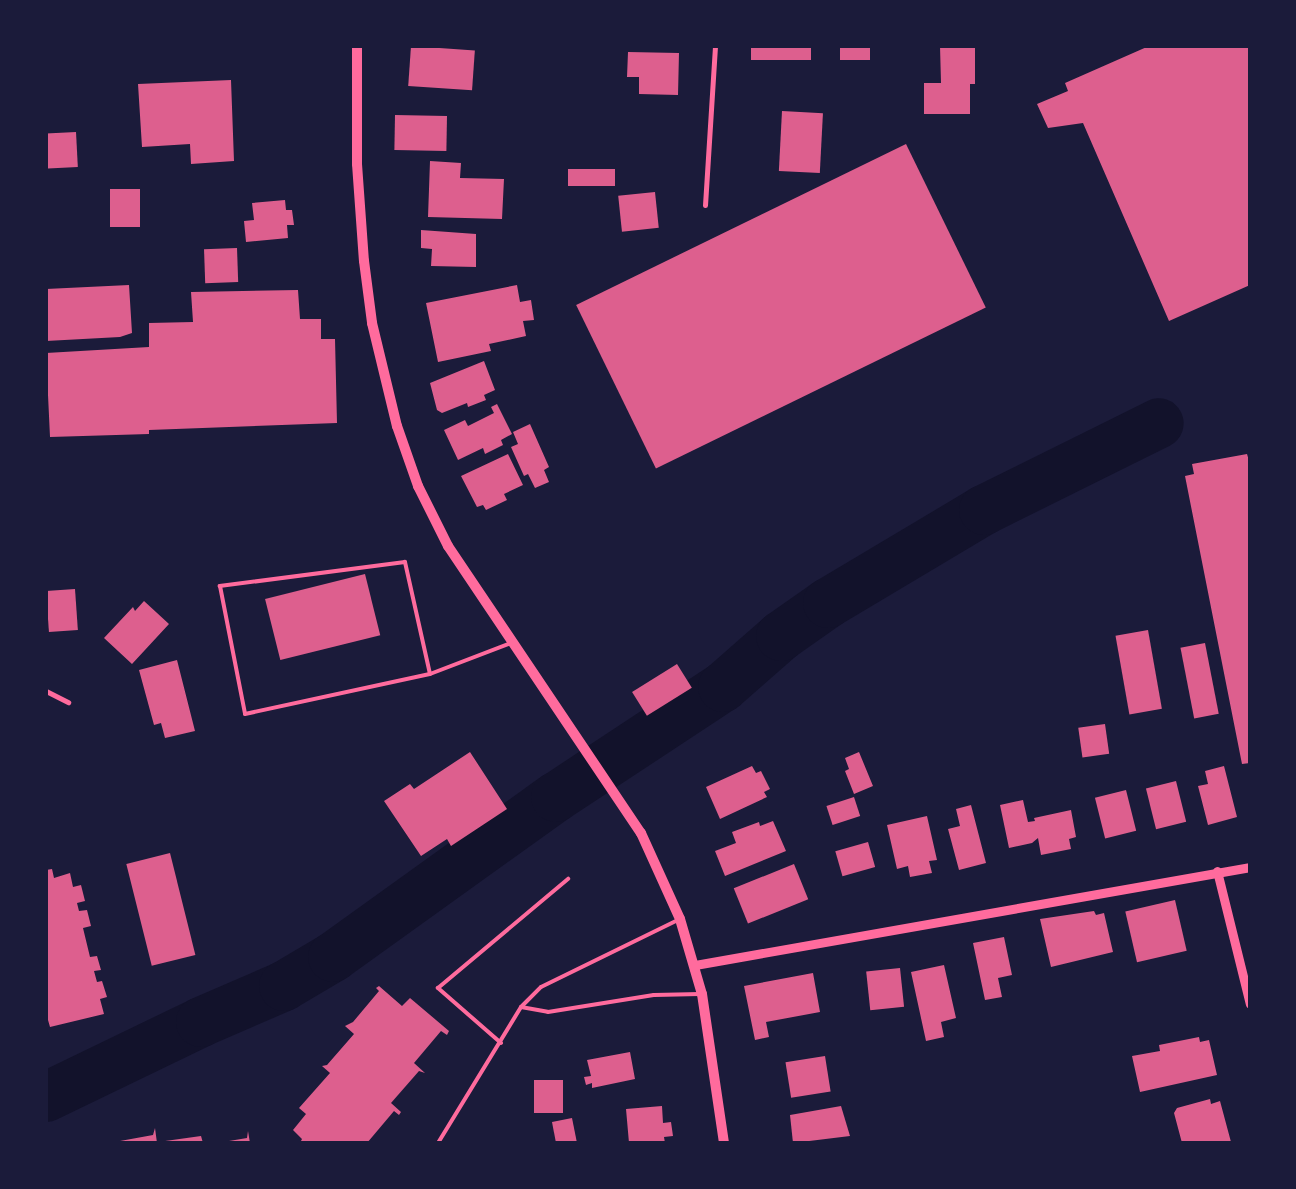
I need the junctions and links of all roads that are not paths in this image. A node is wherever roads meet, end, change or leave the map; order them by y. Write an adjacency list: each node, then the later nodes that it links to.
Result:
1 (356, 46): 4 (main road)
2 (715, 46): 3 (street)
3 (705, 205)
4 (511, 643): 5 (lane); 11 (main road)
5 (430, 674): 5 (lane)
6 (46, 691): 7 (street)
7 (68, 702)
8 (1250, 868): 9 (street)
9 (1217, 871): 12 (street); 14 (street)
10 (568, 879): 16 (lane)
11 (680, 919): 12 (main road); 15 (lane)
12 (695, 965): 13 (main road)
13 (702, 994): 15 (lane); 18 (main road)
14 (1250, 1004)
15 (521, 1007): 16 (lane)
16 (501, 1043): 17 (lane)
17 (438, 1143)
18 (724, 1143)

